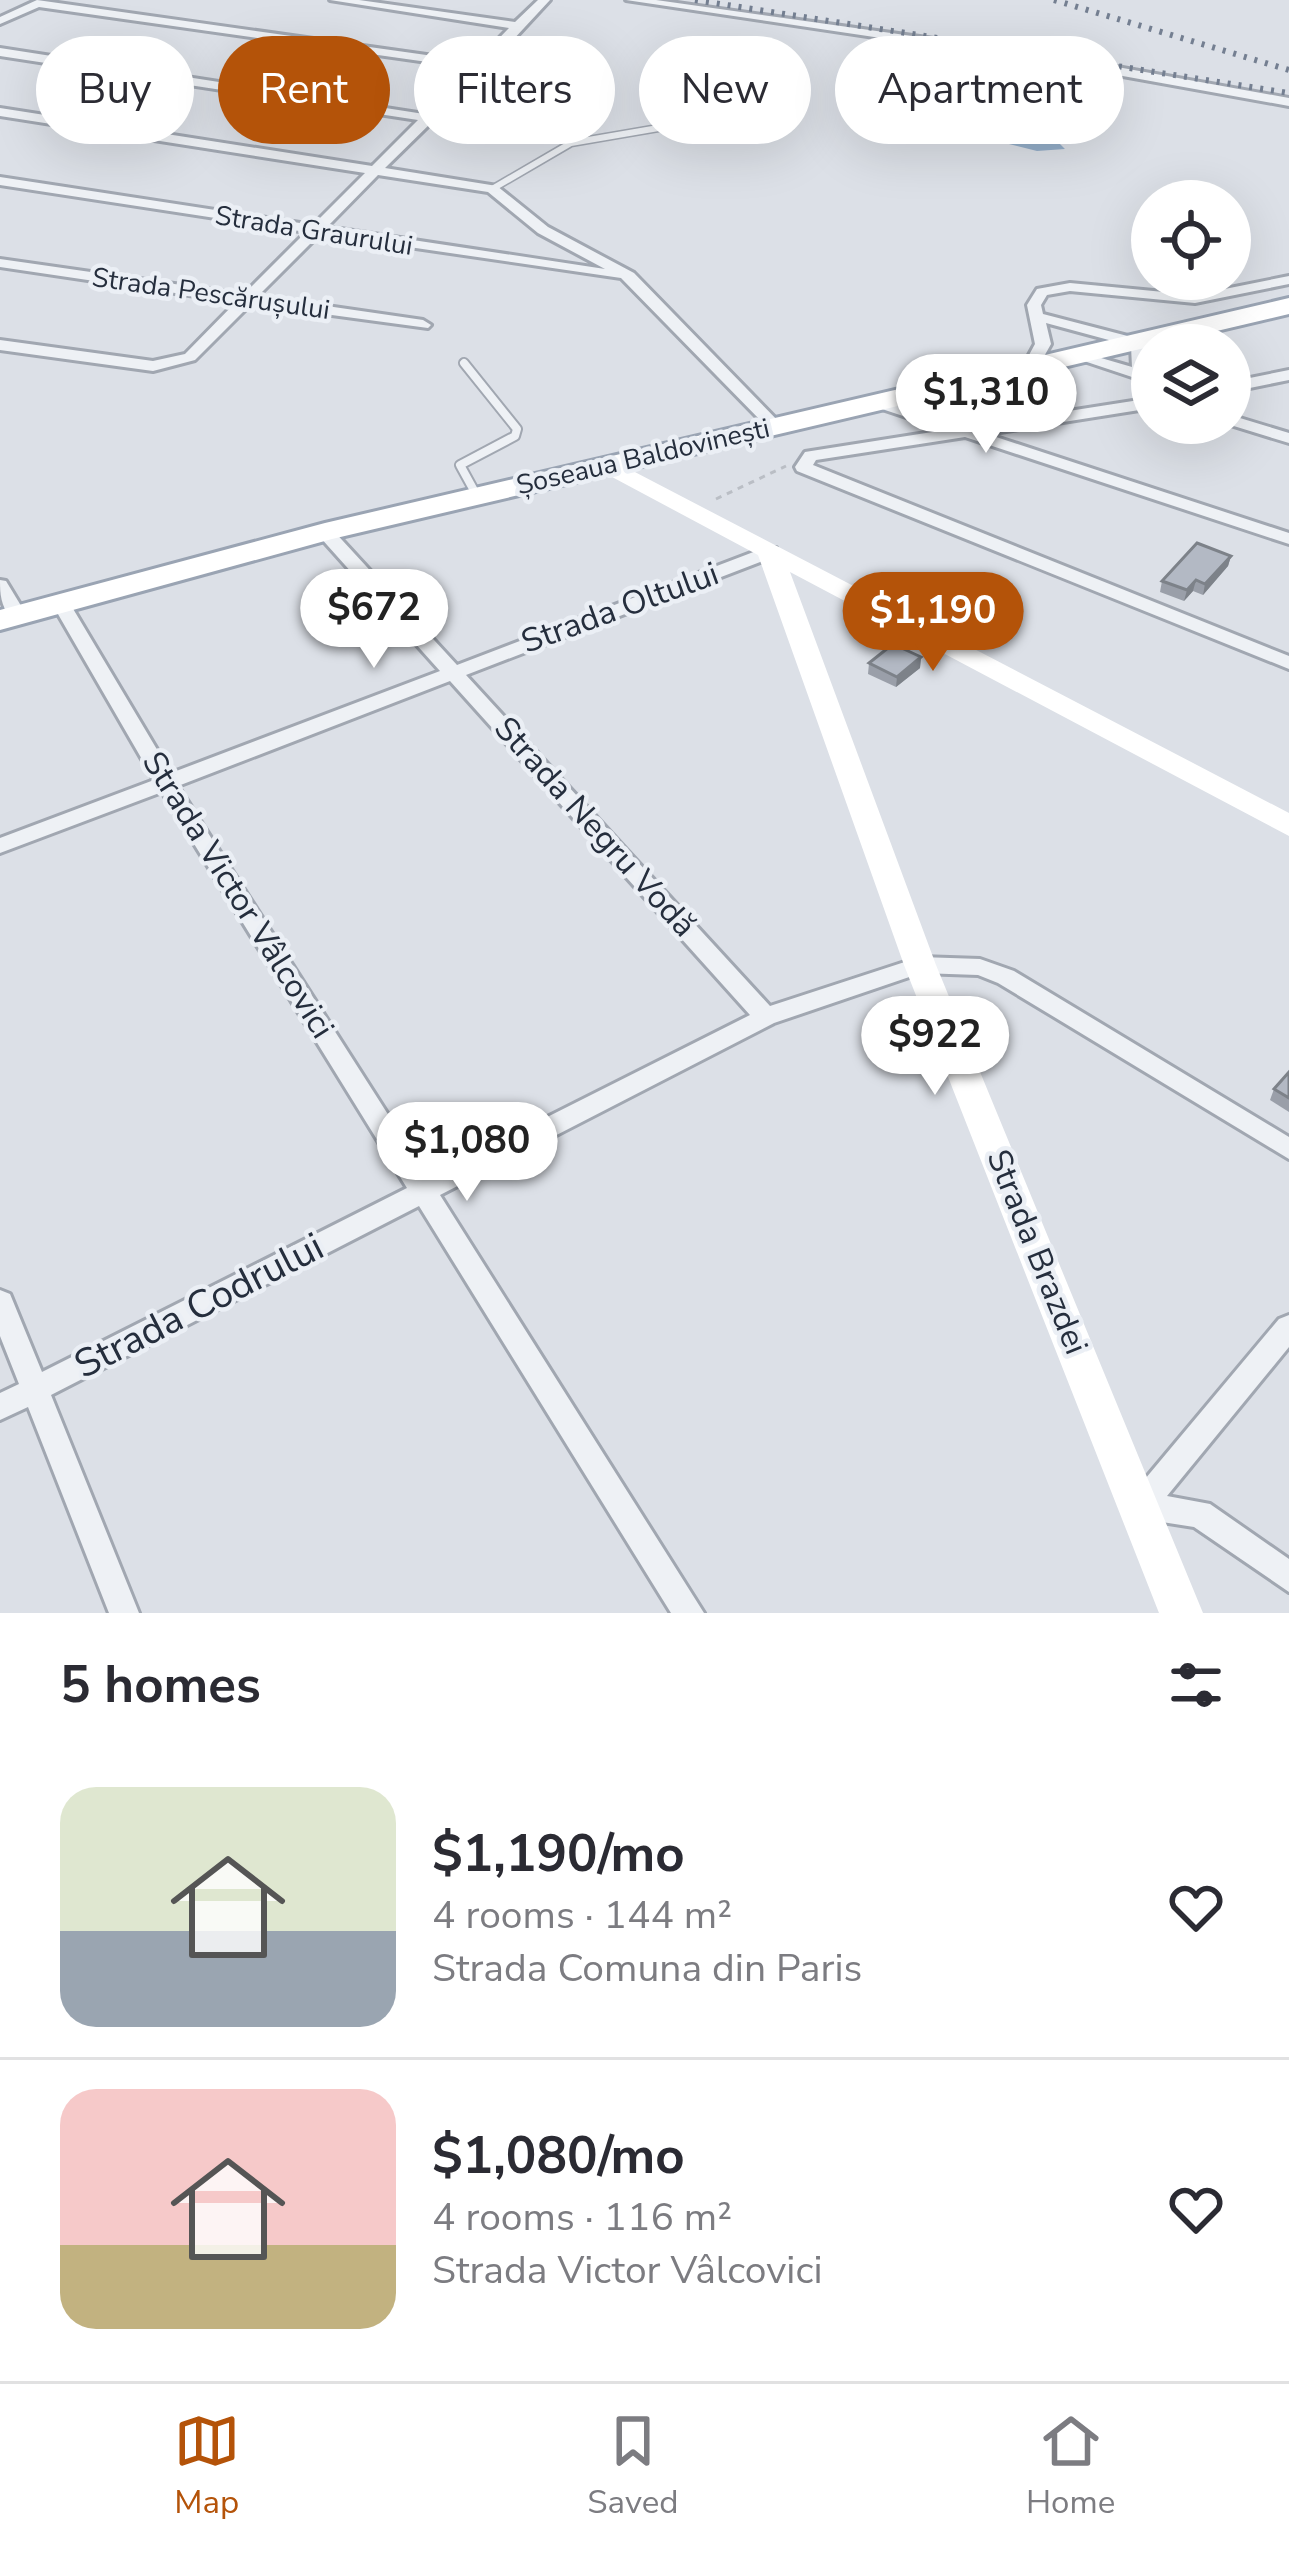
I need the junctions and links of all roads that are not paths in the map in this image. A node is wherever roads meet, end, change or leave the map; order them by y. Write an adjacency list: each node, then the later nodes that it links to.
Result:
1 (336, 0): 6 (street)
2 (544, 0): 6 (street)
3 (632, 0): 10 (street)
4 (42, 2): 5 (street); 9 (street)
5 (0, 21)
6 (517, 26): 7 (street)
7 (508, 36)
8 (0, 52): 12 (street)
9 (414, 56)
10 (1289, 101)
11 (0, 112): 15 (street)
12 (414, 116)
13 (639, 131): 17 (lane)
14 (414, 133): 15 (street)
15 (375, 171): 17 (street); 18 (street)
16 (0, 182): 18 (street, Strada Graurului)
17 (492, 189): 20 (street)
18 (312, 231): 20 (street, Strada Graurului); 22 (street)
19 (0, 263): 22 (street, Strada Pescărușului)
20 (628, 276): 38 (street)
21 (1289, 280): 24 (street)
22 (247, 299): 26 (street, Strada Pescărușului); 29 (street)
23 (1289, 305): 25 (main road, Șoseaua Baldovinești)
24 (1035, 316): 27 (street); 32 (street)
25 (1214, 324)
26 (423, 325)
27 (1131, 341)
28 (1131, 344): 30 (main road, Șoseaua Baldovinești)
29 (0, 345)
30 (1077, 356): 32 (main road, Șoseaua Baldovinești); 33 (street)
31 (464, 363): 43 (lane)
32 (1031, 366): 36 (main road, Șoseaua Baldovinești)
33 (1131, 375)
34 (1289, 375): 35 (street)
35 (1251, 383)
36 (876, 402): 38 (main road, Șoseaua Baldovinești); 40 (street)
37 (1131, 406): 40 (street)
38 (775, 426): 42 (main road, Șoseaua Baldovinești)
39 (1251, 427): 41 (street)
40 (962, 430): 45 (street); 50 (street)
41 (1289, 439)
42 (608, 465): 43 (main road, Șoseaua Baldovinești); 46 (street)
43 (477, 496): 44 (main road, Șoseaua Baldovinești)
44 (325, 532): 48 (main road, Șoseaua Baldovinești); 51 (street, Strada Negru Vodă)
45 (1289, 539)
46 (770, 552): 51 (street, Strada Oltului); 53 (street); 55 (street, Strada Brazdei)
47 (0, 585): 49 (street)
48 (60, 602): 49 (main road, Șoseaua Baldovinești); 52 (street, Strada Victor Vâlcovici)
49 (8, 617)
50 (1289, 663)
51 (454, 670): 52 (street, Strada Oltului); 56 (street, Strada Negru Vodă)
52 (165, 781): 54 (street, Strada Oltului); 58 (street, Strada Victor Vâlcovici)
53 (1289, 826)
54 (0, 845)
55 (920, 965): 56 (street, Strada Codrului); 57 (street); 63 (street, Strada Brazdei)
56 (766, 1017): 58 (street, Strada Codrului)
57 (1289, 1149)
58 (424, 1191): 61 (street, Strada Codrului); 66 (street, Strada Victor Vâlcovici)
59 (0, 1302): 61 (street)
60 (1289, 1327): 63 (street)
61 (35, 1390): 62 (street, Strada Codrului); 65 (street)
62 (0, 1407)
63 (1140, 1507): 64 (street); 67 (street, Strada Brazdei)
64 (1289, 1577)
65 (124, 1613)
66 (689, 1613)
67 (1181, 1613)

